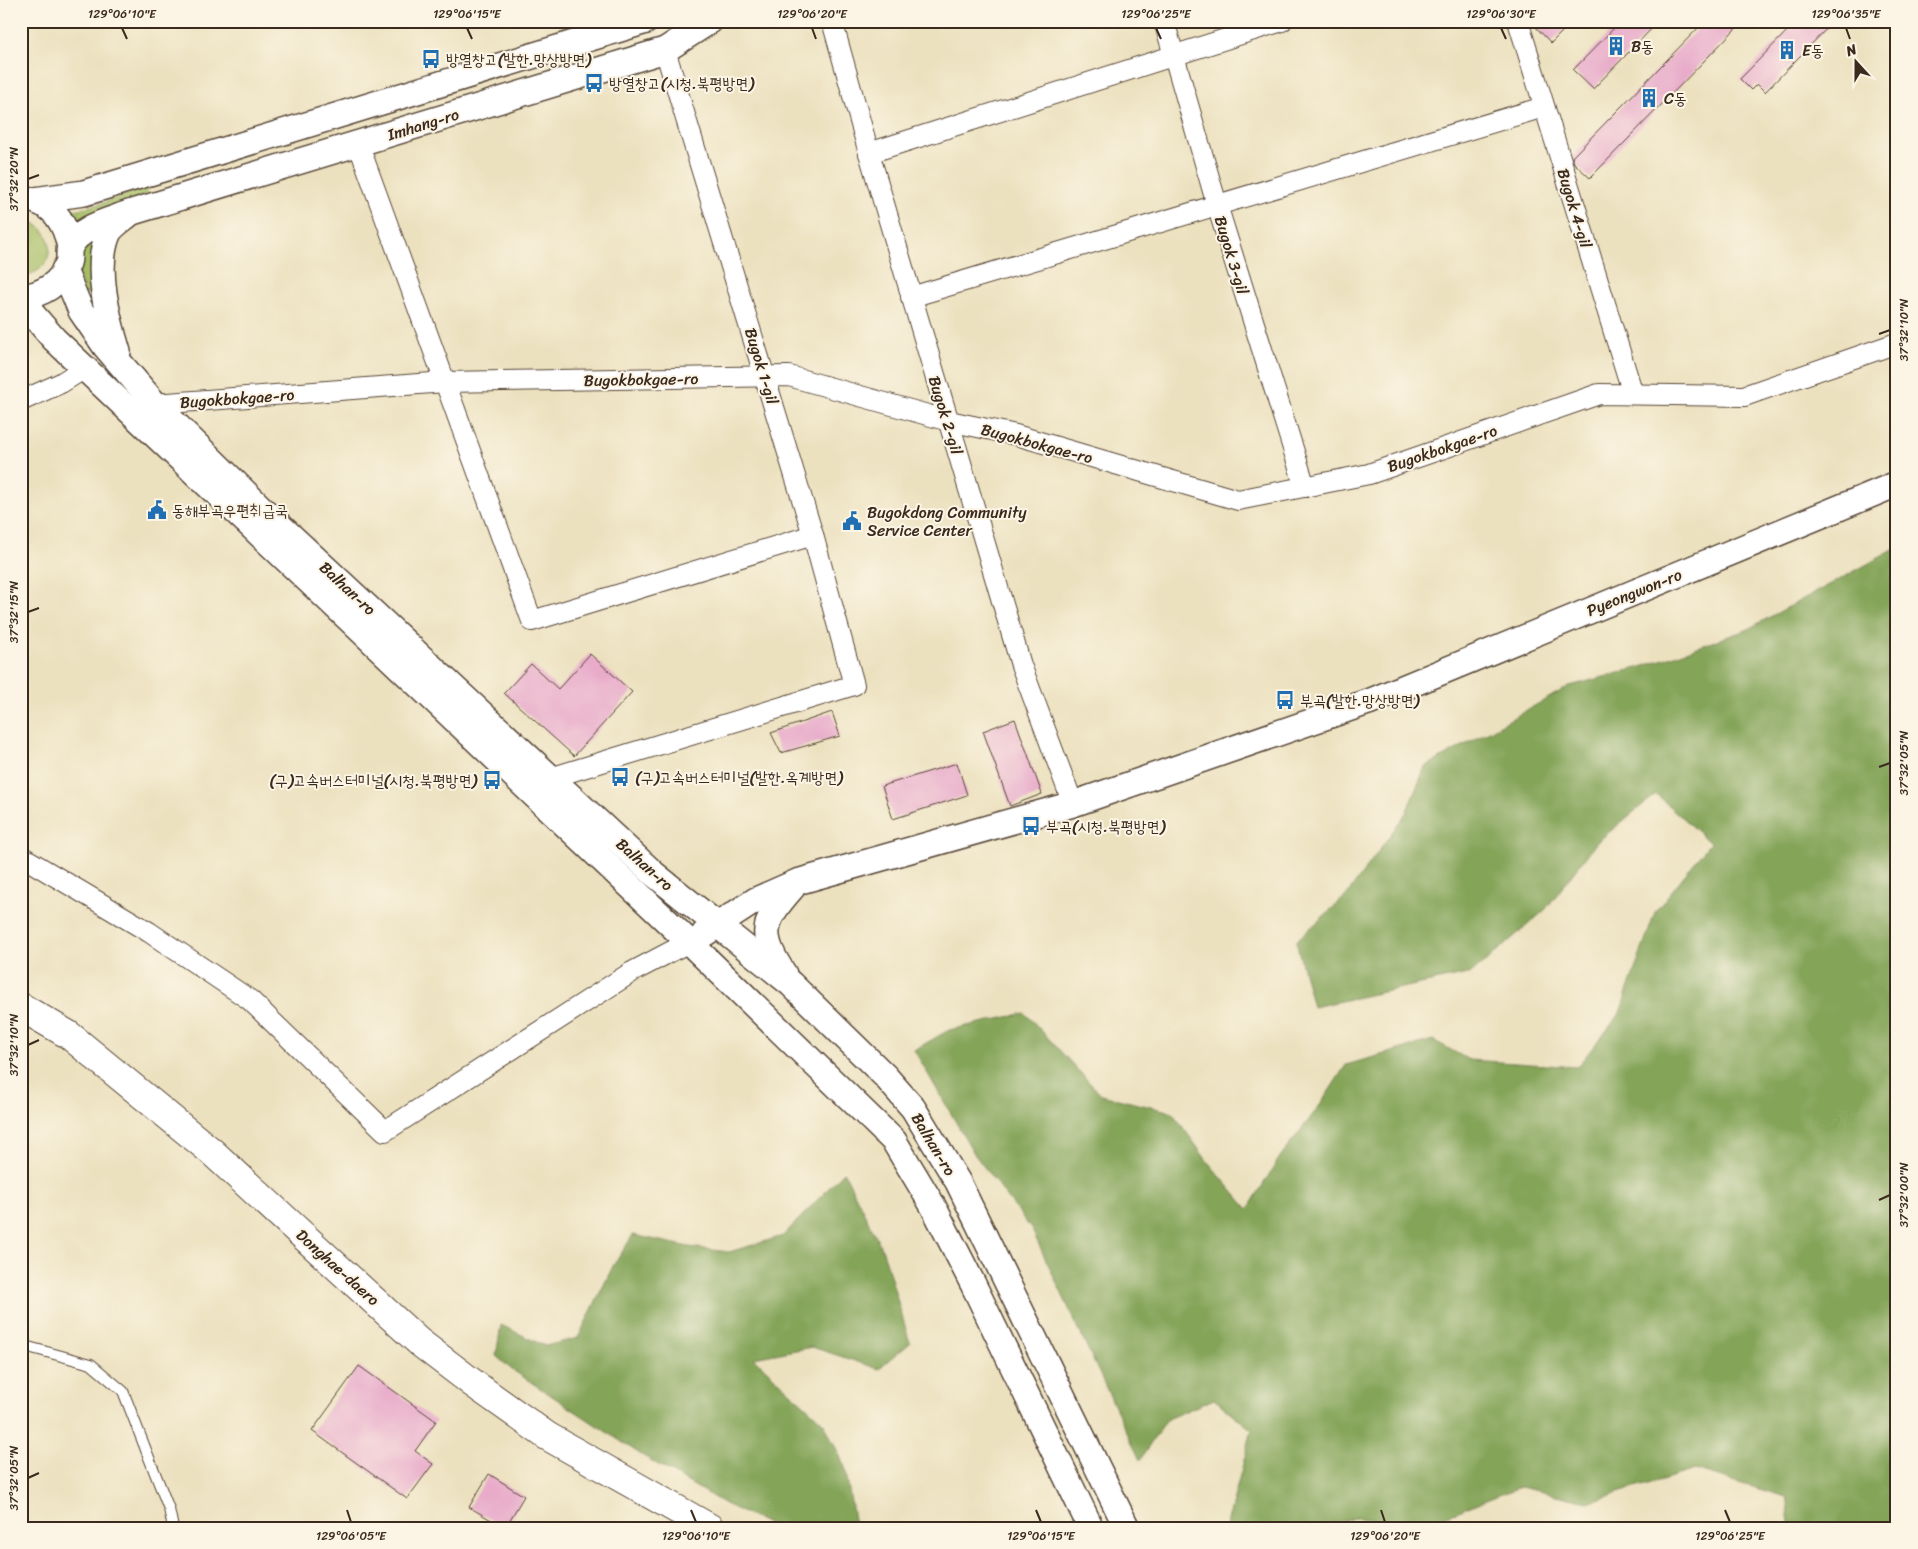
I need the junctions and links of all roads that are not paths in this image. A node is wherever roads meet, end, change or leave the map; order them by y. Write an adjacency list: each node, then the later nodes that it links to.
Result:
1 (646, 21): 12 (street)
2 (710, 21): 7 (street, Imhang-ro)
3 (832, 21): 11 (street, Bugok 2-gil)
4 (1164, 21): 8 (street, Bugok 3-gil)
5 (1282, 21): 8 (street)
6 (1518, 21): 9 (street, Bugok 4-gil)
7 (665, 50): 10 (street, Imhang-ro); 22 (street, Bugok 1-gil)
8 (1173, 55): 11 (street); 13 (street, Bugok 3-gil)
9 (1544, 107): 13 (street); 24 (street, Bugok 4-gil)
10 (358, 143): 14 (street, Imhang-ro); 23 (street)
11 (868, 153): 17 (street, Bugok 2-gil)
12 (28, 200): 15 (street, Balhan-ro)
13 (1217, 205): 17 (street); 29 (street, Bugok 3-gil)
14 (130, 213): 15 (street, Imhang-ro); 20 (street)
15 (67, 258): 16 (street, Imhang-ro); 20 (street, Balhan-ro)
16 (21, 297)
17 (911, 297): 27 (street, Bugok 2-gil)
18 (21, 301): 21 (street, Balhan-ro)
19 (1897, 343): 24 (street, Bugokbokgae-ro)
20 (122, 366): 26 (street, Balhan-ro)
21 (85, 368): 25 (street); 36 (street, Balhan-ro)
22 (765, 376): 23 (street, Bugokbokgae-ro); 27 (street, Bugokbokgae-ro); 30 (street, Bugok 1-gil)
23 (445, 382): 26 (street, Bugokbokgae-ro); 30 (street)
24 (1633, 394): 29 (street, Bugokbokgae-ro)
25 (21, 401)
26 (154, 404): 31 (street, Balhan-ro)
27 (948, 421): 29 (street, Bugokbokgae-ro); 32 (street, Bugok 2-gil)
28 (1897, 484): 32 (street, Pyeongwon-ro)
29 (1305, 487)
30 (813, 535): 31 (street, Bugok 1-gil)
31 (550, 778): 35 (street, Balhan-ro)
32 (1074, 804): 34 (street, Pyeongwon-ro)
33 (21, 856): 36 (street)
34 (797, 882): 35 (street, Pyeongwon-ro); 37 (street)
35 (719, 926): 36 (street, Pyeongwon-ro); 37 (street, Balhan-ro)
36 (689, 942): 44 (street, Balhan-ro)
37 (791, 984): 45 (street, Balhan-ro)
38 (21, 1007): 40 (main road, Donghae-daero)
39 (21, 1345): 41 (lane)
40 (669, 1506): 42 (main road, Donghae-daero); 43 (main road, Donghae-daero)
41 (173, 1528)
42 (710, 1528)
43 (717, 1528)
44 (1091, 1528)
45 (1127, 1528)

